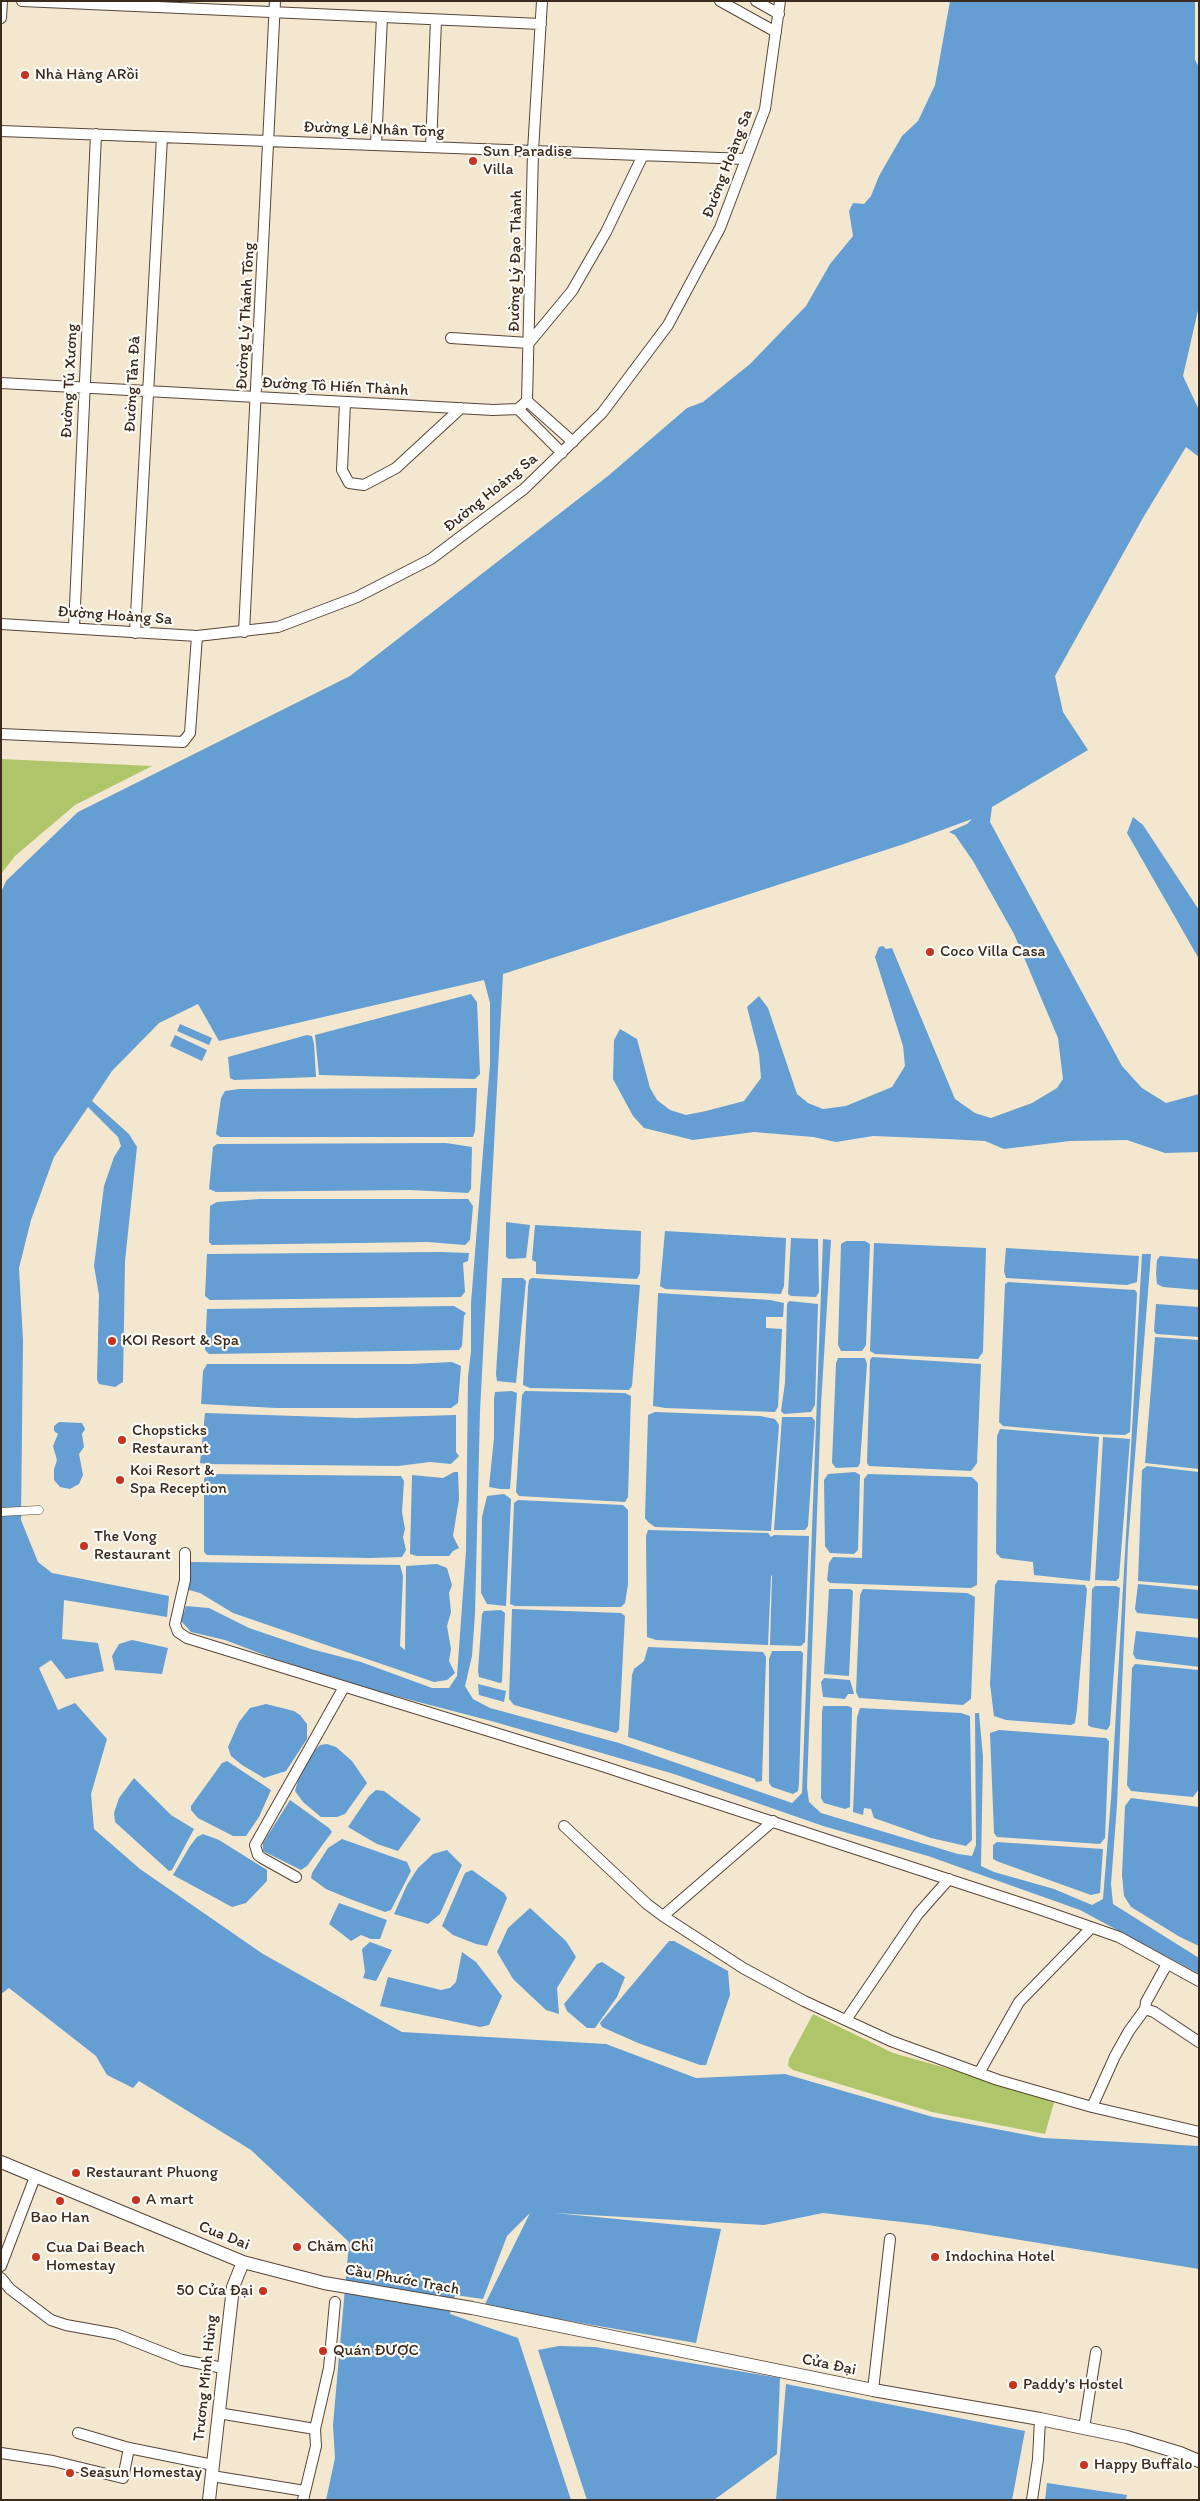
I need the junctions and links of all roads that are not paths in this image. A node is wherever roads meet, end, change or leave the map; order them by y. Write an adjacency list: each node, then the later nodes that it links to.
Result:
1 (2, 1): 11 (street)
2 (22, 1): 8 (street)
3 (275, 1): 8 (street, Đường Lý Thánh Tông)
4 (542, 1): 13 (street, Đường Lý Đạo Thành)
5 (720, 1): 14 (street)
6 (756, 1): 9 (street)
7 (780, 1): 9 (street, Đường Hoàng Sa)
8 (275, 12): 10 (street); 18 (street, Đường Lý Thánh Tông)
9 (779, 14): 14 (street, Đường Hoàng Sa)
10 (382, 17): 12 (street); 19 (street)
11 (1, 18)
12 (436, 20): 13 (street); 20 (street)
13 (541, 24): 21 (street, Đường Lý Đạo Thành)
14 (776, 32): 23 (street, Đường Hoàng Sa)
15 (1, 131): 16 (street, Đường Lê Nhân Tông)
16 (96, 134): 17 (street, Đường Lê Nhân Tông); 27 (street, Đường Tú Xương)
17 (162, 137): 18 (street, Đường Lê Nhân Tông); 28 (street, Đường Tản Đà)
18 (270, 141): 19 (street, Đường Lê Nhân Tông); 29 (street, Đường Lý Thánh Tông)
19 (376, 145): 20 (street, Đường Lê Nhân Tông)
20 (431, 147): 21 (street, Đường Lê Nhân Tông)
21 (533, 151): 22 (street, Đường Lê Nhân Tông); 25 (street, Đường Lý Đạo Thành)
22 (643, 155): 23 (street, Đường Lê Nhân Tông); 25 (street)
23 (746, 159): 34 (street, Đường Hoàng Sa)
24 (451, 338): 25 (street)
25 (529, 343): 30 (street, Đường Lý Đạo Thành)
26 (1, 383): 27 (street, Đường Tô Hiến Thành)
27 (84, 389): 28 (street, Đường Tô Hiến Thành); 37 (street, Đường Tú Xương)
28 (148, 392): 29 (street, Đường Tô Hiến Thành); 39 (street, Đường Tản Đà)
29 (257, 398): 31 (street, Đường Tô Hiến Thành); 38 (street, Đường Lý Thánh Tông)
30 (527, 401): 33 (street); 34 (street)
31 (344, 403): 32 (street, Đường Tô Hiến Thành); 32 (street)
32 (461, 408): 33 (street, Đường Tô Hiến Thành)
33 (518, 409): 35 (street)
34 (573, 442): 35 (street, Đường Hoàng Sa)
35 (562, 453): 38 (street, Đường Hoàng Sa)
36 (1, 624): 37 (street, Đường Hoàng Sa)
37 (74, 628): 39 (street, Đường Hoàng Sa)
38 (244, 632): 40 (street, Đường Hoàng Sa)
39 (134, 633): 40 (street, Đường Hoàng Sa)
40 (196, 636): 41 (street)
41 (1, 734)
42 (39, 1510): 43 (street)
43 (1, 1512)
44 (185, 1553): 45 (street)
45 (344, 1687): 46 (street); 48 (street)
46 (774, 1821): 49 (street); 50 (street)
47 (564, 1826): 50 (street)
48 (296, 1877)
49 (949, 1879): 51 (street); 55 (street)
50 (663, 1916): 55 (street)
51 (1091, 1928): 52 (street); 57 (street)
52 (1167, 1964): 53 (street); 54 (street)
53 (1199, 1981)
54 (1145, 2009): 56 (street); 58 (street)
55 (846, 2020): 57 (street)
56 (1199, 2042)
57 (980, 2074): 58 (street)
58 (1092, 2107): 59 (street)
59 (1199, 2132)
60 (1, 2162): 61 (street, Cua Dai)
61 (35, 2177): 63 (street, Cua Dai); 64 (street)
62 (890, 2240): 71 (street)
63 (243, 2262): 66 (street, Cua Dai); 70 (street, Trương Minh Hùng)
64 (1, 2266)
65 (1, 2278): 70 (street)
66 (328, 2284): 68 (street, Cầu Phước Trạch)
67 (335, 2302): 75 (street)
68 (472, 2308): 71 (street, Cửa Đại)
69 (1096, 2352): 74 (street)
70 (223, 2368): 72 (street, Trương Minh Hùng)
71 (873, 2390): 73 (street, Cửa Đại)
72 (218, 2413): 75 (street); 82 (street, Trương Minh Hùng)
73 (1040, 2419): 74 (street, Cửa Đại); 85 (street)
74 (1084, 2428): 79 (street, Cửa Đại)
75 (315, 2429): 83 (street)
76 (78, 2433): 77 (street)
77 (129, 2448): 78 (street); 82 (street)
78 (1, 2453)
79 (1180, 2453): 80 (street); 81 (street)
80 (1199, 2455)
81 (1199, 2461)
82 (213, 2471): 83 (street); 84 (street, Trương Minh Hùng)
83 (304, 2495)
84 (209, 2500)
85 (1032, 2500)

